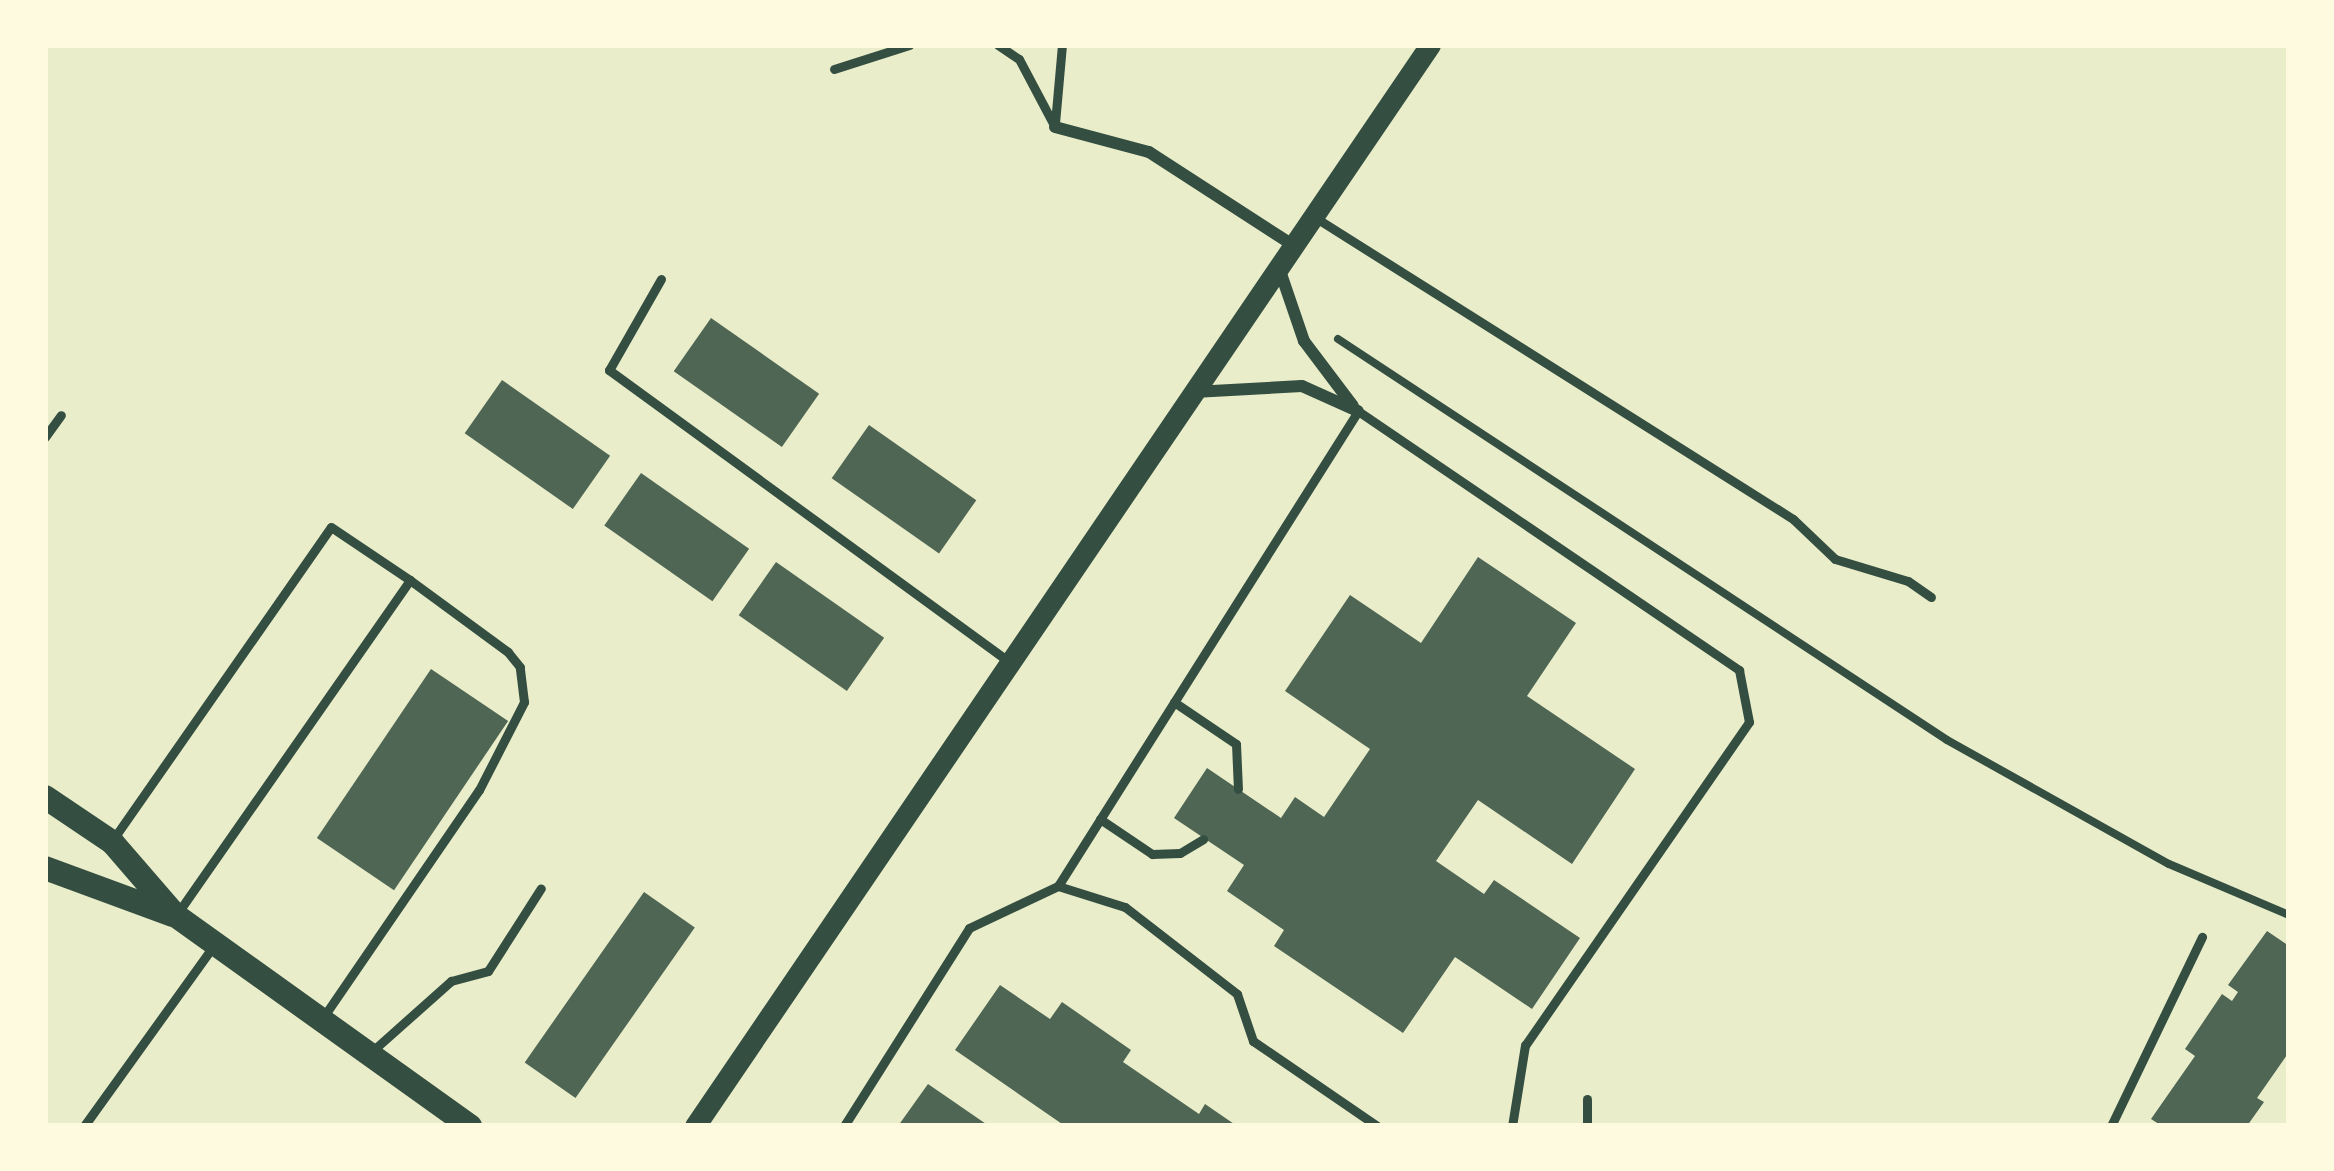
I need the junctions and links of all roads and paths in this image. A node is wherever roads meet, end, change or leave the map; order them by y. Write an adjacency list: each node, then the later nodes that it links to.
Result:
1 (908, 45): 5 (lane)
2 (998, 45): 6 (lane)
3 (1062, 45): 6 (lane)
4 (1430, 45): 7 (street)
5 (834, 69)
6 (1055, 127): 8 (street)
7 (1313, 216): 8 (street); 17 (lane)
8 (1291, 244): 9 (street)
9 (1278, 264): 12 (street); 13 (street)
10 (661, 279): 18 (lane)
11 (1326, 331): 29 (path)
12 (1193, 392): 13 (street); 18 (street)
13 (1358, 411): 19 (lane); 40 (lane)
14 (61, 415): 15 (lane)
15 (45, 437)
16 (410, 580): 24 (lane); 28 (lane); 32 (lane)
17 (1931, 596)
18 (1010, 662): 37 (street)
19 (1174, 702): 20 (lane); 22 (lane)
20 (1238, 789)
21 (45, 796): 24 (main road)
22 (1100, 819): 23 (lane); 26 (lane)
23 (1203, 838)
24 (112, 842): 28 (main road)
25 (45, 868): 28 (main road)
26 (1058, 886): 38 (lane); 39 (lane)
27 (541, 888): 33 (lane)
28 (176, 915): 31 (main road)
29 (2289, 915)
30 (2202, 937): 42 (lane)
31 (215, 944): 32 (main road); 35 (lane)
32 (321, 1020): 33 (main road)
33 (369, 1055): 36 (main road)
34 (1587, 1100): 41 (lane)
35 (84, 1126)
36 (470, 1126)
37 (695, 1126)
38 (844, 1126)
39 (1377, 1126)
40 (1511, 1126)
41 (1587, 1126)
42 (2111, 1126)

